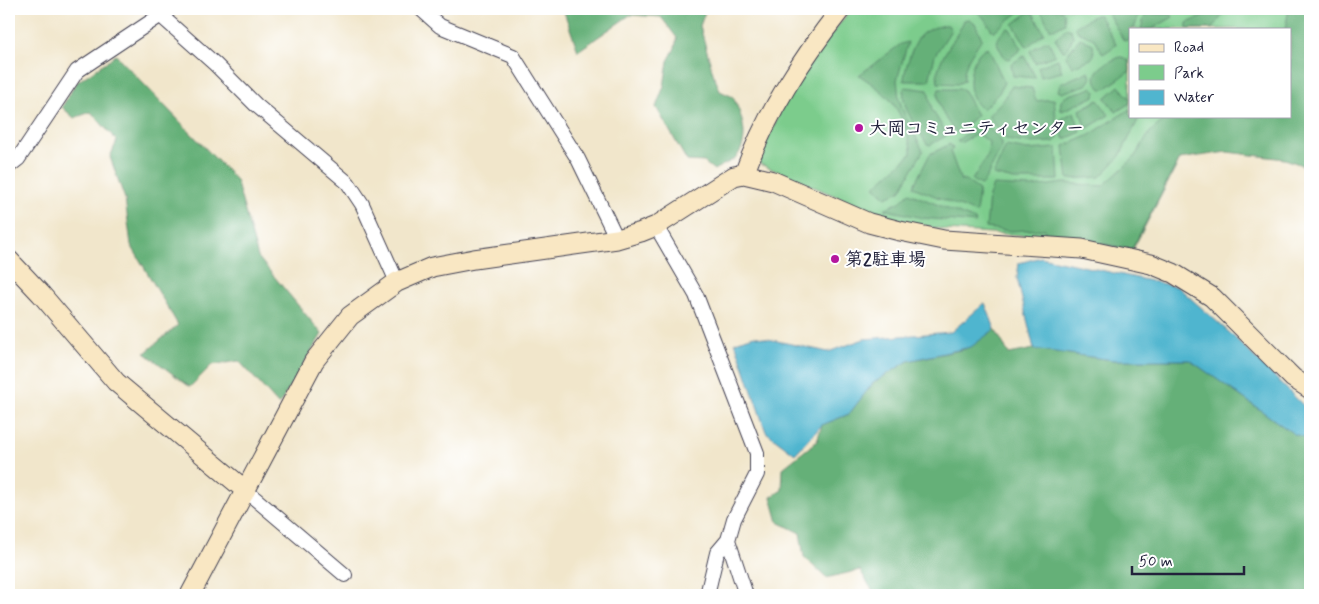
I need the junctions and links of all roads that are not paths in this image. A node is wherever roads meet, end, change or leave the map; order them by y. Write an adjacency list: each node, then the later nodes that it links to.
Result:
1 (422, 9): 7 (street)
2 (841, 9): 5 (street)
3 (165, 12): 4 (street); 9 (street)
4 (9, 166)
5 (744, 174): 6 (street); 10 (street)
6 (656, 226): 7 (street); 12 (street)
7 (617, 239): 9 (street)
8 (9, 260): 11 (street)
9 (397, 282): 11 (street)
10 (1310, 389)
11 (244, 490): 13 (street); 14 (street)
12 (728, 540): 15 (street); 16 (street)
13 (345, 575)
14 (190, 595)
15 (707, 595)
16 (746, 595)

